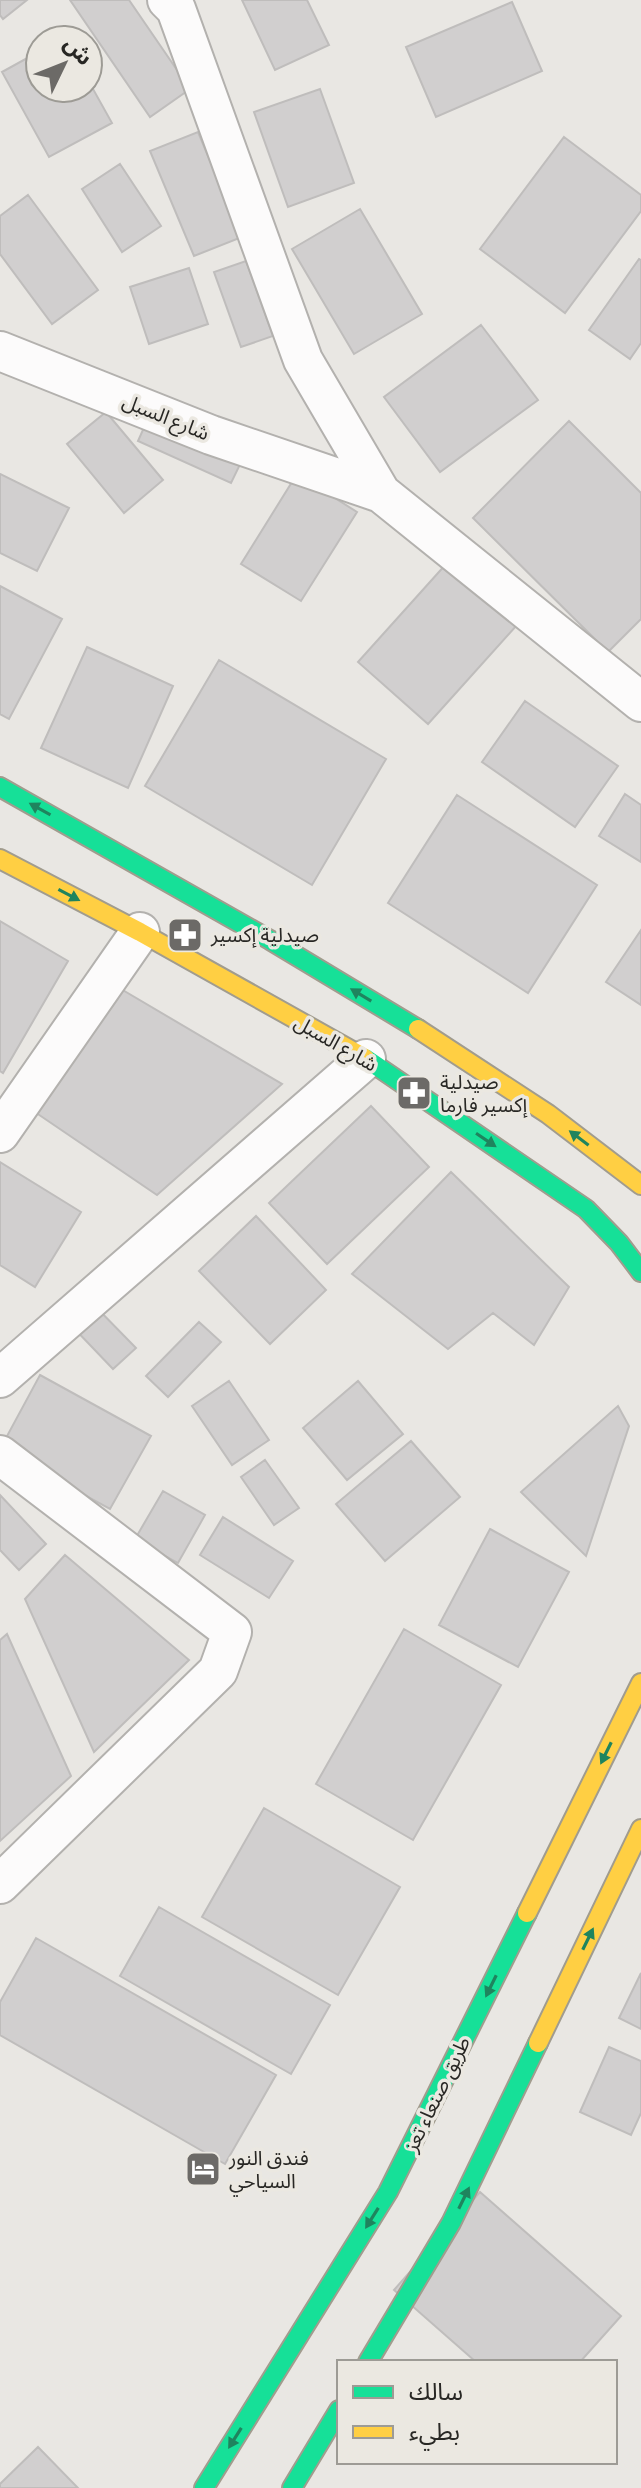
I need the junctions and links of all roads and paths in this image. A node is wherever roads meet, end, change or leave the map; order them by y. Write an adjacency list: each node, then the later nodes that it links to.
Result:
1 (167, 0): 3 (street)
2 (0, 351): 3 (street, شارع السبل)
3 (381, 493): 4 (street, شارع السبل)
4 (641, 702)
5 (0, 787): 10 (main road, one-way to 5)
6 (0, 859): 7 (main road, شارع السبل, one-way to 7)
7 (140, 932): 8 (main road, شارع السبل); 9 (street)
8 (366, 1059): 11 (main road, شارع السبل, one-way to 11); 12 (street)
9 (0, 1133)
10 (641, 1185)
11 (641, 1272)
12 (0, 1378)
13 (0, 1455): 16 (street)
14 (641, 1683): 19 (main road, طريق صنعاء تعز, one-way to 19)
15 (641, 1829): 17 (main road, one-way to 15)
16 (0, 1884)
17 (369, 2360)
18 (337, 2413): 20 (main road)
19 (204, 2488)
20 (292, 2488)

